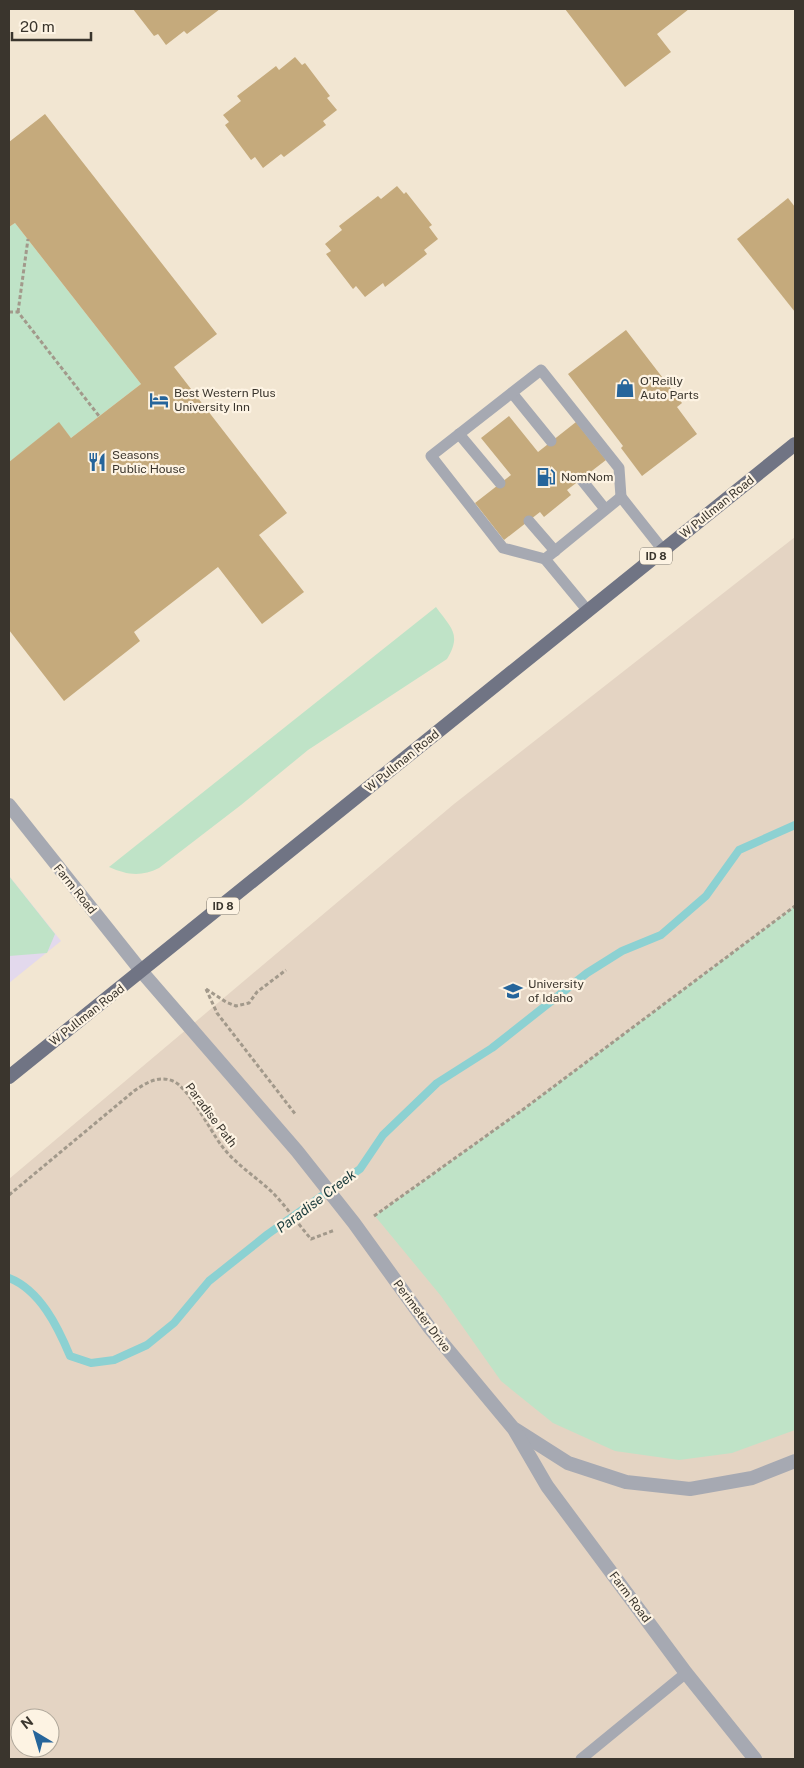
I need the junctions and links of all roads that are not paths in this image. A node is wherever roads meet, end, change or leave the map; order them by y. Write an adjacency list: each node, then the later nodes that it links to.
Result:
1 (512, 392): 2 (lane); 3 (lane); 7 (lane)
2 (459, 434): 6 (lane); 12 (lane)
3 (551, 442)
4 (795, 444): 10 (main road, W Pullman Road / ID 8)
5 (581, 480): 8 (lane)
6 (500, 483)
7 (621, 497): 8 (lane); 10 (lane)
8 (605, 510): 11 (lane)
9 (529, 521): 11 (lane)
10 (663, 550): 13 (main road, W Pullman Road / ID 8)
11 (555, 551): 12 (lane)
12 (545, 559): 13 (lane)
13 (588, 611): 15 (main road, W Pullman Road / ID 8)
14 (9, 805): 15 (street, Farm Road)
15 (142, 972): 16 (main road, W Pullman Road / ID 8); 17 (street, Perimeter Drive)
16 (9, 1077)
17 (513, 1428): 18 (street, Perimeter Drive); 19 (street, Farm Road)
18 (795, 1461)
19 (686, 1673): 20 (lane); 21 (street, Farm Road)
20 (581, 1759)
21 (755, 1759)

